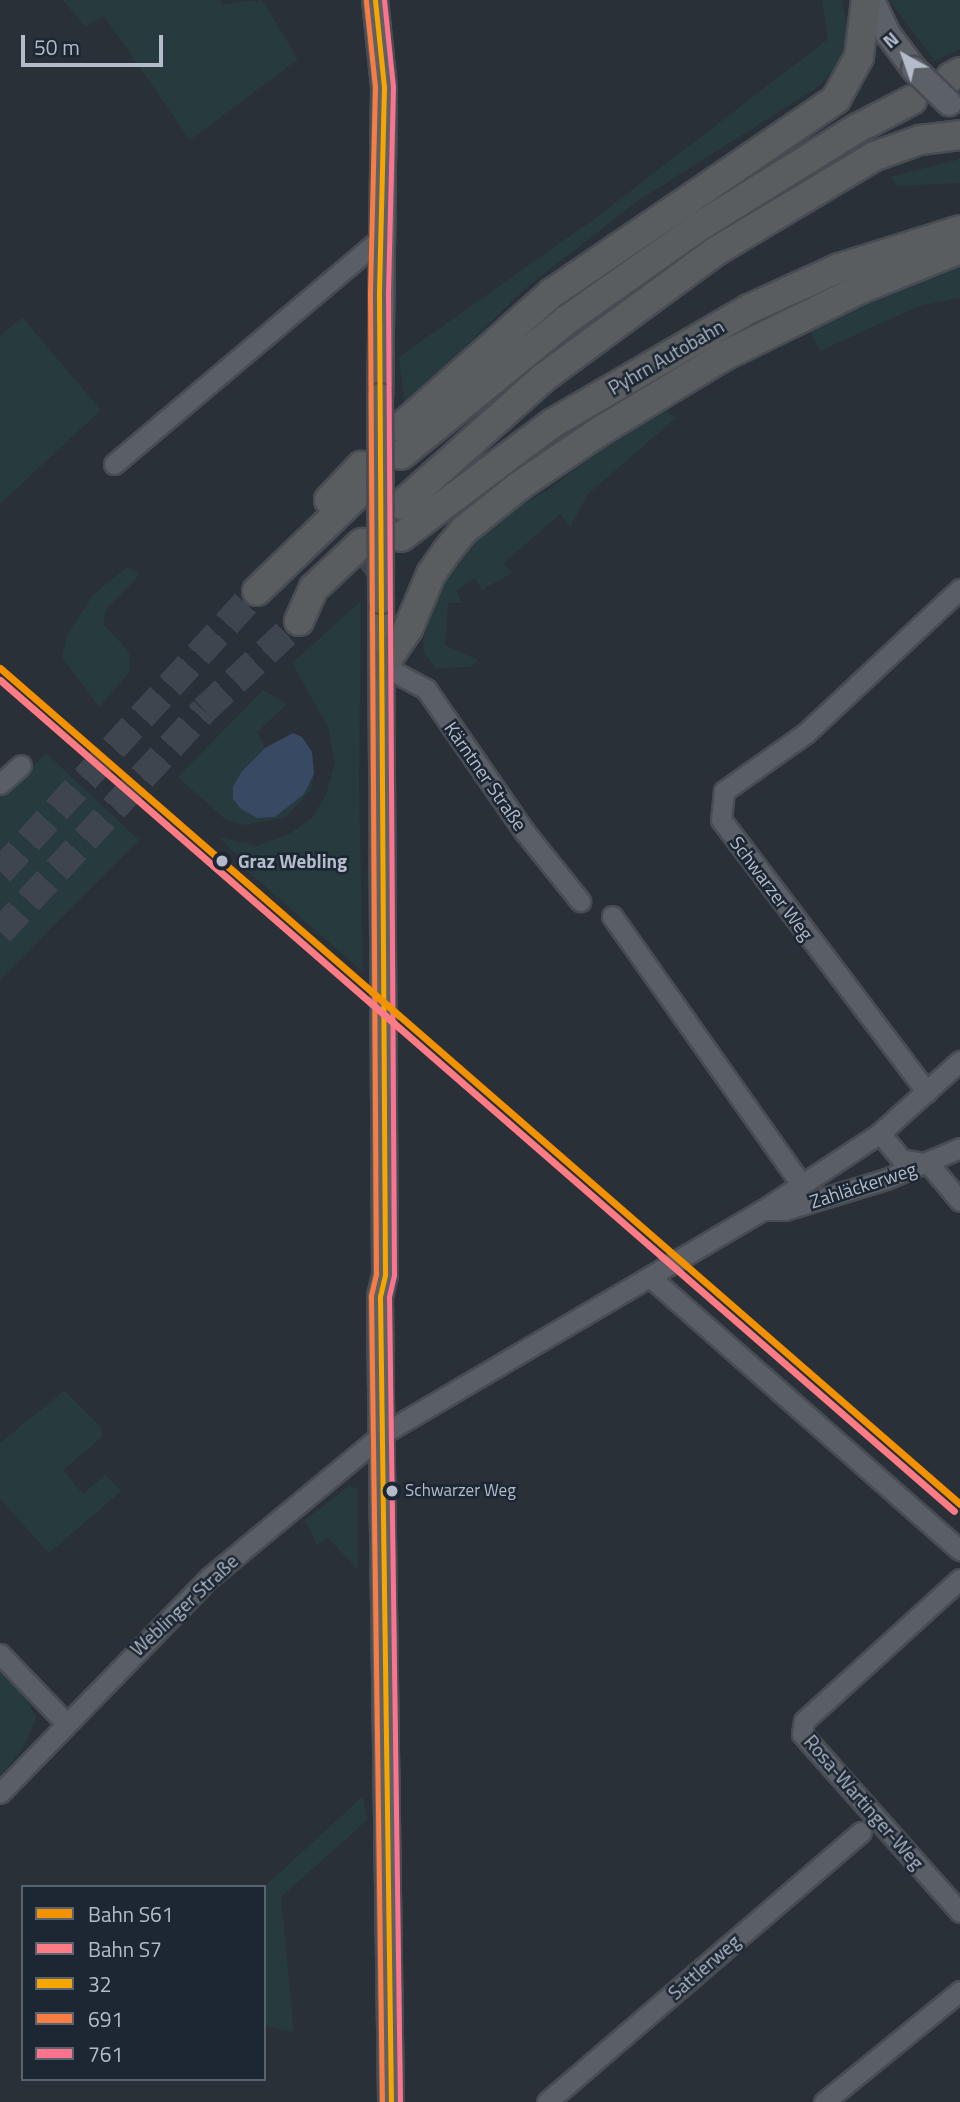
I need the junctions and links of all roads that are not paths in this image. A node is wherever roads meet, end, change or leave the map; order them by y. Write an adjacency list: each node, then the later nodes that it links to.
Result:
1 (375, 0): 5 (main road)
2 (383, 0): 5 (main road)
3 (866, 0): 12 (highway)
4 (872, 0): 6 (main road, bridge)
5 (381, 53): 10 (main road)
6 (955, 91)
7 (912, 100): 13 (highway)
8 (960, 135): 16 (highway)
9 (960, 230): 17 (highway, Pyhrn Autobahn)
10 (379, 240): 14 (street); 22 (main road, bridge)
11 (960, 249): 22 (highway)
12 (401, 427)
13 (401, 455)
14 (114, 464)
15 (361, 479): 20 (highway)
16 (401, 505)
17 (401, 537)
18 (362, 556): 21 (highway)
19 (960, 589): 28 (street, Schwarzer Weg)
20 (257, 591)
21 (297, 624)
22 (383, 666): 25 (street, Kärntner Straße); 36 (main road)
23 (21, 765): 24 (street)
24 (0, 784)
25 (580, 901)
26 (611, 916): 32 (street)
27 (960, 1061): 28 (street)
28 (927, 1092): 29 (street)
29 (880, 1133): 31 (street); 32 (street)
30 (960, 1148): 31 (street, Zahläckerweg)
31 (929, 1164): 33 (street); 34 (street, Zahläckerweg)
32 (801, 1184): 34 (street)
33 (960, 1201)
34 (763, 1210): 35 (street)
35 (650, 1276): 36 (street); 37 (street)
36 (384, 1433): 40 (street, Weblinger Straße); 45 (main road)
37 (960, 1550)
38 (960, 1579): 43 (street, Rosa-Wartinger-Weg)
39 (0, 1654): 40 (street)
40 (66, 1723): 41 (street, Weblinger Straße)
41 (0, 1793)
42 (861, 1832): 46 (street, Sattlerweg)
43 (960, 1912)
44 (960, 1991): 47 (street)
45 (391, 2102)
46 (547, 2102)
47 (824, 2102)

